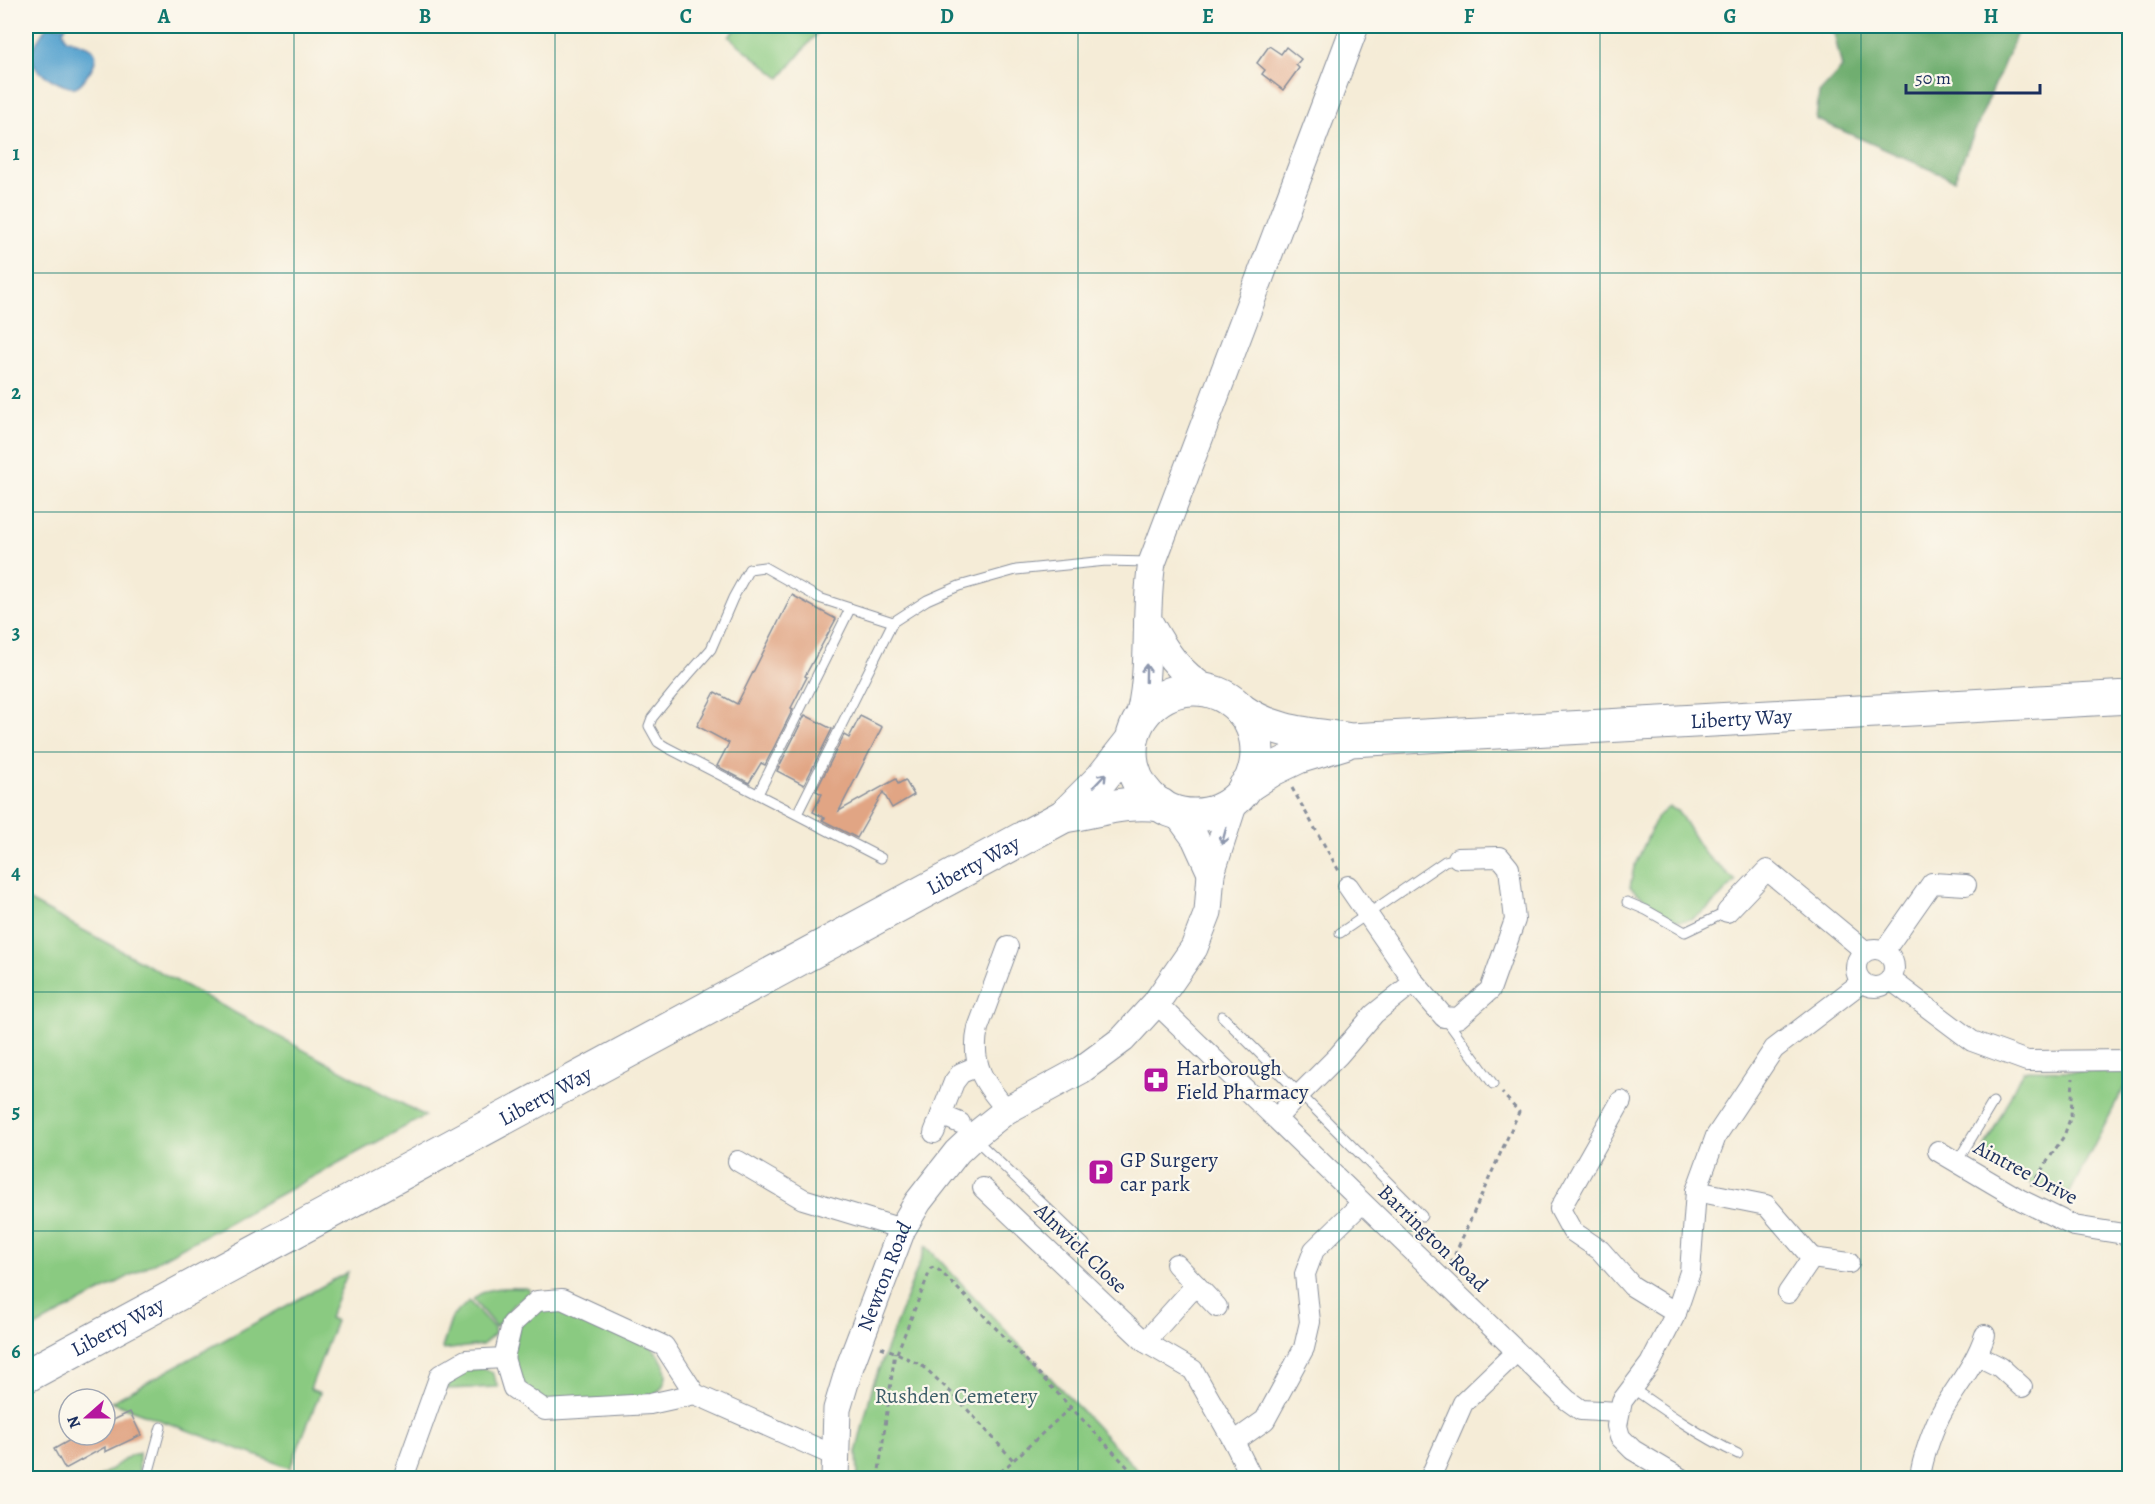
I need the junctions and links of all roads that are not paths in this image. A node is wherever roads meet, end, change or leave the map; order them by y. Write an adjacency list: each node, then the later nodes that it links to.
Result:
1 (1355, 26): 2 (street)
2 (1152, 562): 4 (street); 5 (lane)
3 (850, 609): 5 (lane); 12 (lane); 12 (lane)
4 (1148, 619): 6 (street); 9 (street, one-way to 4)
5 (893, 622): 14 (lane)
6 (1208, 690): 8 (highway); 9 (highway)
7 (2130, 698): 10 (highway, Liberty Way)
8 (1240, 710): 10 (highway, Liberty Way); 11 (highway)
9 (1134, 733): 13 (highway); 15 (highway, Liberty Way, one-way to 9)
10 (1352, 741): 11 (highway, Liberty Way)
11 (1240, 793): 13 (highway); 18 (street, Newton Road, one-way to 18)
12 (758, 794): 14 (lane)
13 (1169, 809): 15 (highway, Liberty Way); 18 (street, Newton Road)
14 (797, 814): 16 (lane)
15 (1064, 816): 65 (highway, Liberty Way)
16 (881, 858)
17 (1458, 858): 23 (lane); 33 (street)
18 (1211, 873): 31 (street, Newton Road)
19 (1966, 885): 26 (street)
20 (1348, 886): 23 (street)
21 (1628, 903): 22 (lane)
22 (1727, 912): 27 (street)
23 (1368, 915): 24 (lane); 29 (street)
24 (1340, 933)
25 (1008, 947): 35 (street)
26 (1885, 950): 27 (street); 28 (street)
27 (1865, 951): 30 (street)
28 (1891, 980): 30 (street); 34 (street)
29 (1414, 982): 33 (street); 37 (street)
30 (1862, 982): 47 (street)
31 (1156, 1003): 40 (street, Newton Road); 41 (street, Barrington Road)
32 (1222, 1016): 37 (lane)
33 (1444, 1017): 36 (lane)
34 (2130, 1060)
35 (978, 1066): 40 (street); 42 (street)
36 (1492, 1084)
37 (1299, 1095): 41 (street); 49 (lane)
38 (1621, 1101): 59 (street)
39 (1993, 1102): 45 (lane)
40 (1007, 1110): 42 (street, Newton Road)
41 (1276, 1118): 48 (street, Barrington Road)
42 (967, 1130): 50 (street, Newton Road); 52 (lane)
43 (1938, 1151): 45 (street, Aintree Drive)
44 (738, 1161): 50 (street)
45 (1957, 1162): 51 (street, Aintree Drive)
46 (983, 1188): 61 (street, Alnwick Close)
47 (1696, 1191): 53 (street); 59 (street)
48 (1362, 1203): 62 (street, Barrington Road); 71 (street)
49 (1422, 1216)
50 (902, 1229): 73 (street, Newton Road)
51 (2130, 1234)
52 (1085, 1244)
53 (1812, 1258): 54 (street); 57 (street)
54 (1849, 1263)
55 (1176, 1264): 56 (street)
56 (1196, 1284): 58 (street); 61 (street)
57 (1788, 1293)
58 (1217, 1307)
59 (1676, 1313): 67 (street)
60 (1985, 1335): 63 (street)
61 (1145, 1342): 71 (street, Alnwick Close)
62 (1516, 1352): 69 (street, Barrington Road); 77 (street)
63 (1978, 1356): 66 (street); 79 (street)
64 (504, 1358): 68 (street); 68 (street); 75 (street)
65 (26, 1376)
66 (2022, 1387)
67 (1632, 1388): 69 (street); 72 (lane)
68 (695, 1394): 73 (street)
69 (1619, 1412): 78 (street)
70 (161, 1427): 74 (lane)
71 (1234, 1442): 76 (street, Alnwick Close)
72 (1738, 1454)
73 (835, 1467)
74 (150, 1479)
75 (403, 1479)
76 (1252, 1479)
77 (1430, 1479)
78 (1680, 1479)
79 (1920, 1479)

